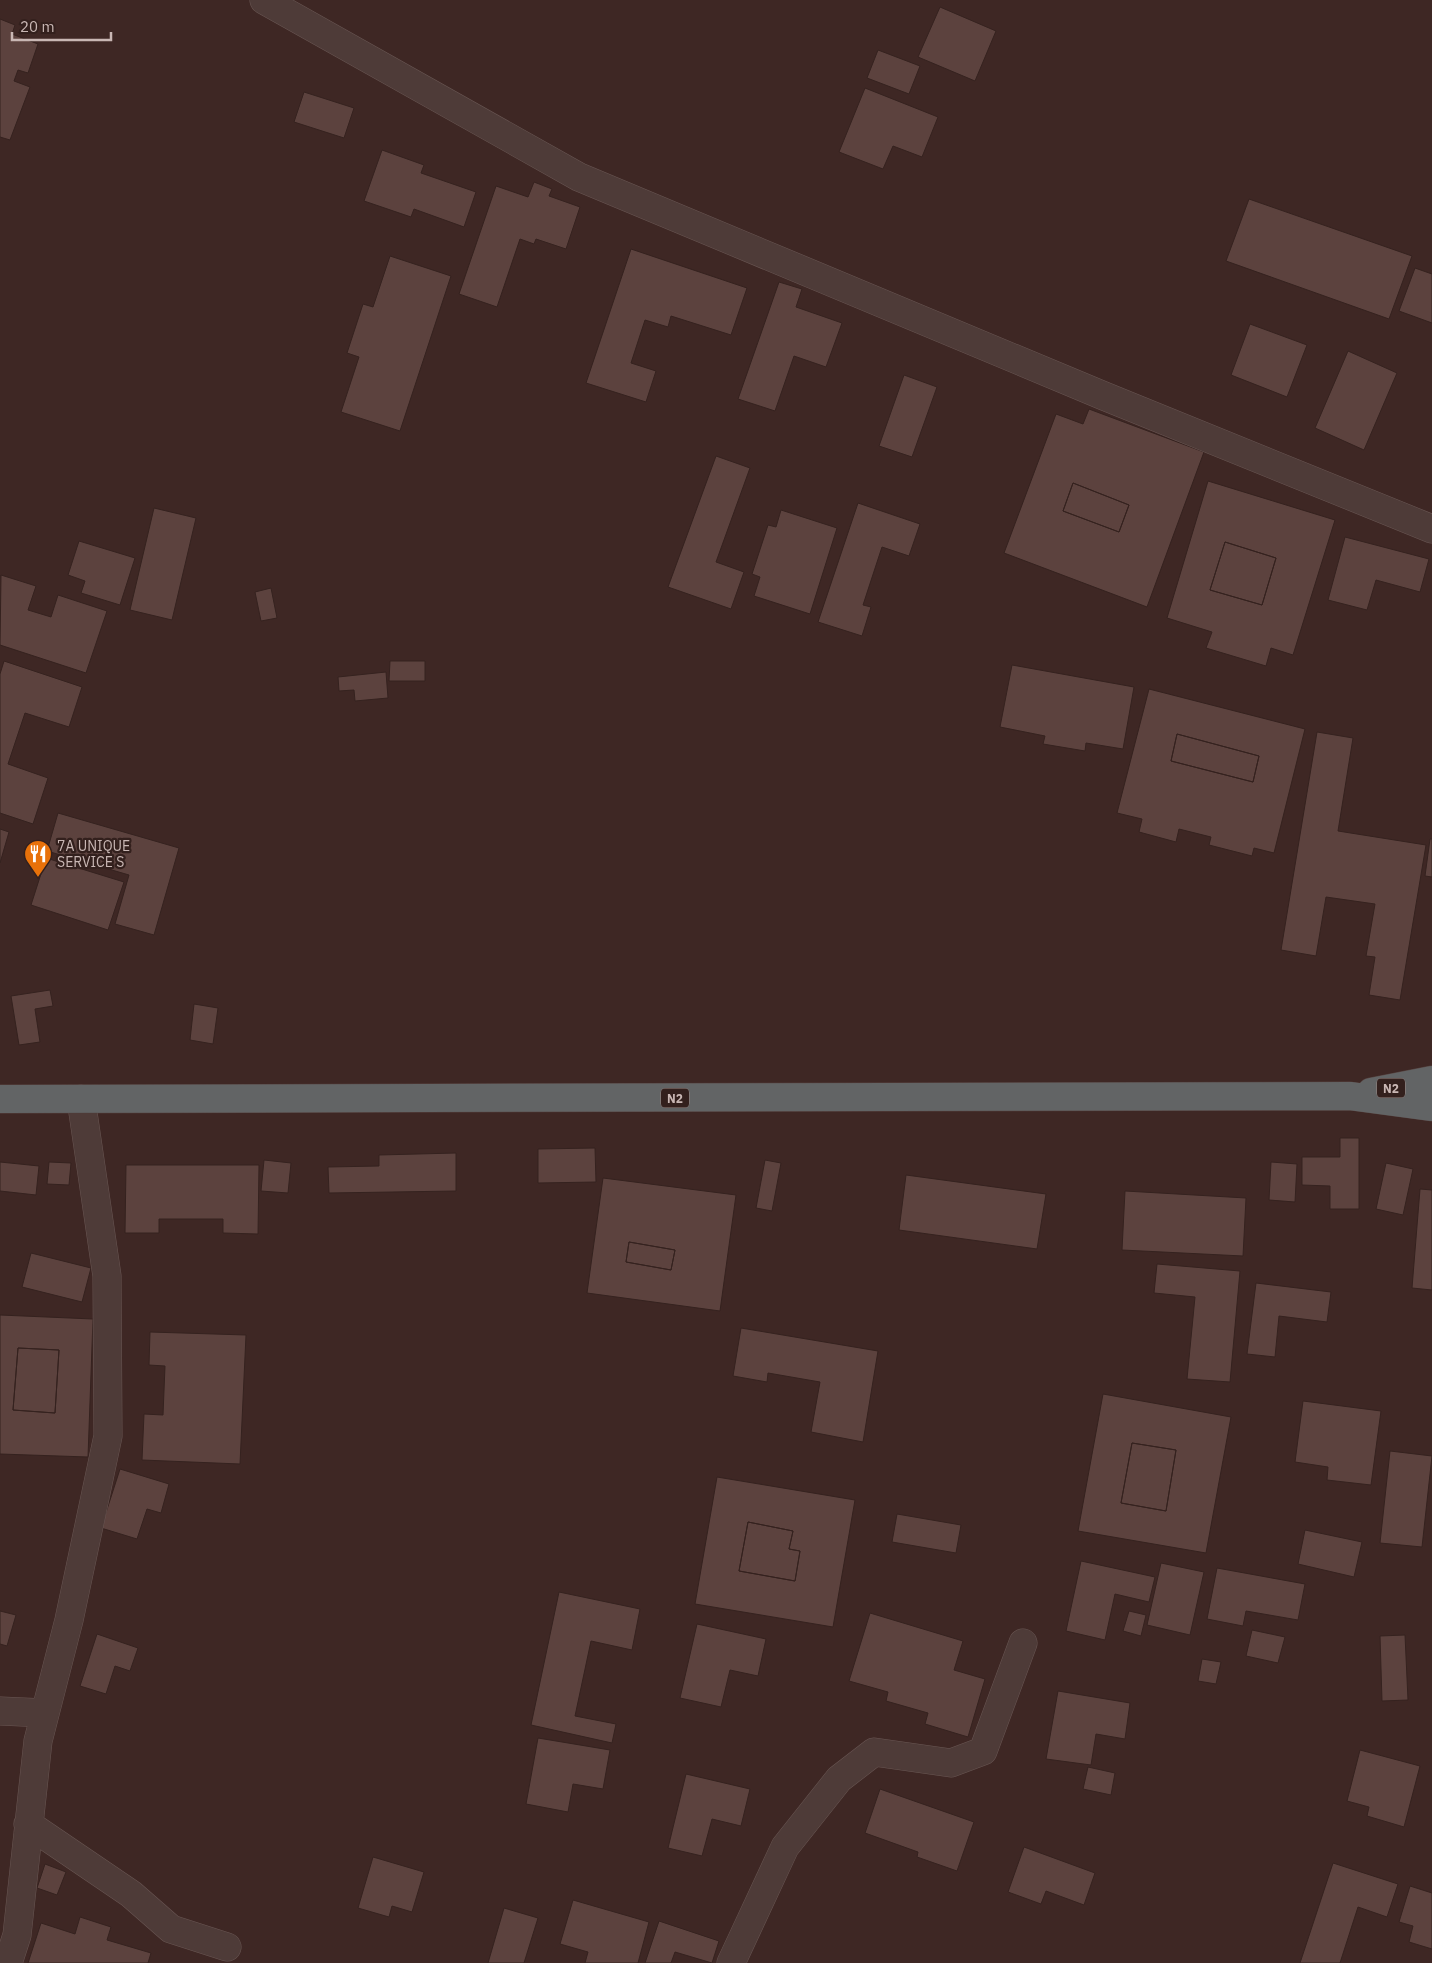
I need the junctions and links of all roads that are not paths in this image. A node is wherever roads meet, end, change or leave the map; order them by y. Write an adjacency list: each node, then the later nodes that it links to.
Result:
1 (264, 0): 2 (street)
2 (1432, 529)
3 (1432, 1080): 4 (highway, N2)
4 (1350, 1096): 6 (highway, N2); 7 (highway, N2)
5 (0, 1099): 6 (highway, N2)
6 (81, 1099): 10 (street)
7 (1432, 1107)
8 (1023, 1643): 14 (street)
9 (0, 1711): 10 (street)
10 (45, 1713): 11 (street)
11 (28, 1824): 12 (street); 13 (street)
12 (227, 1947)
13 (8, 1963)
14 (731, 1963)

